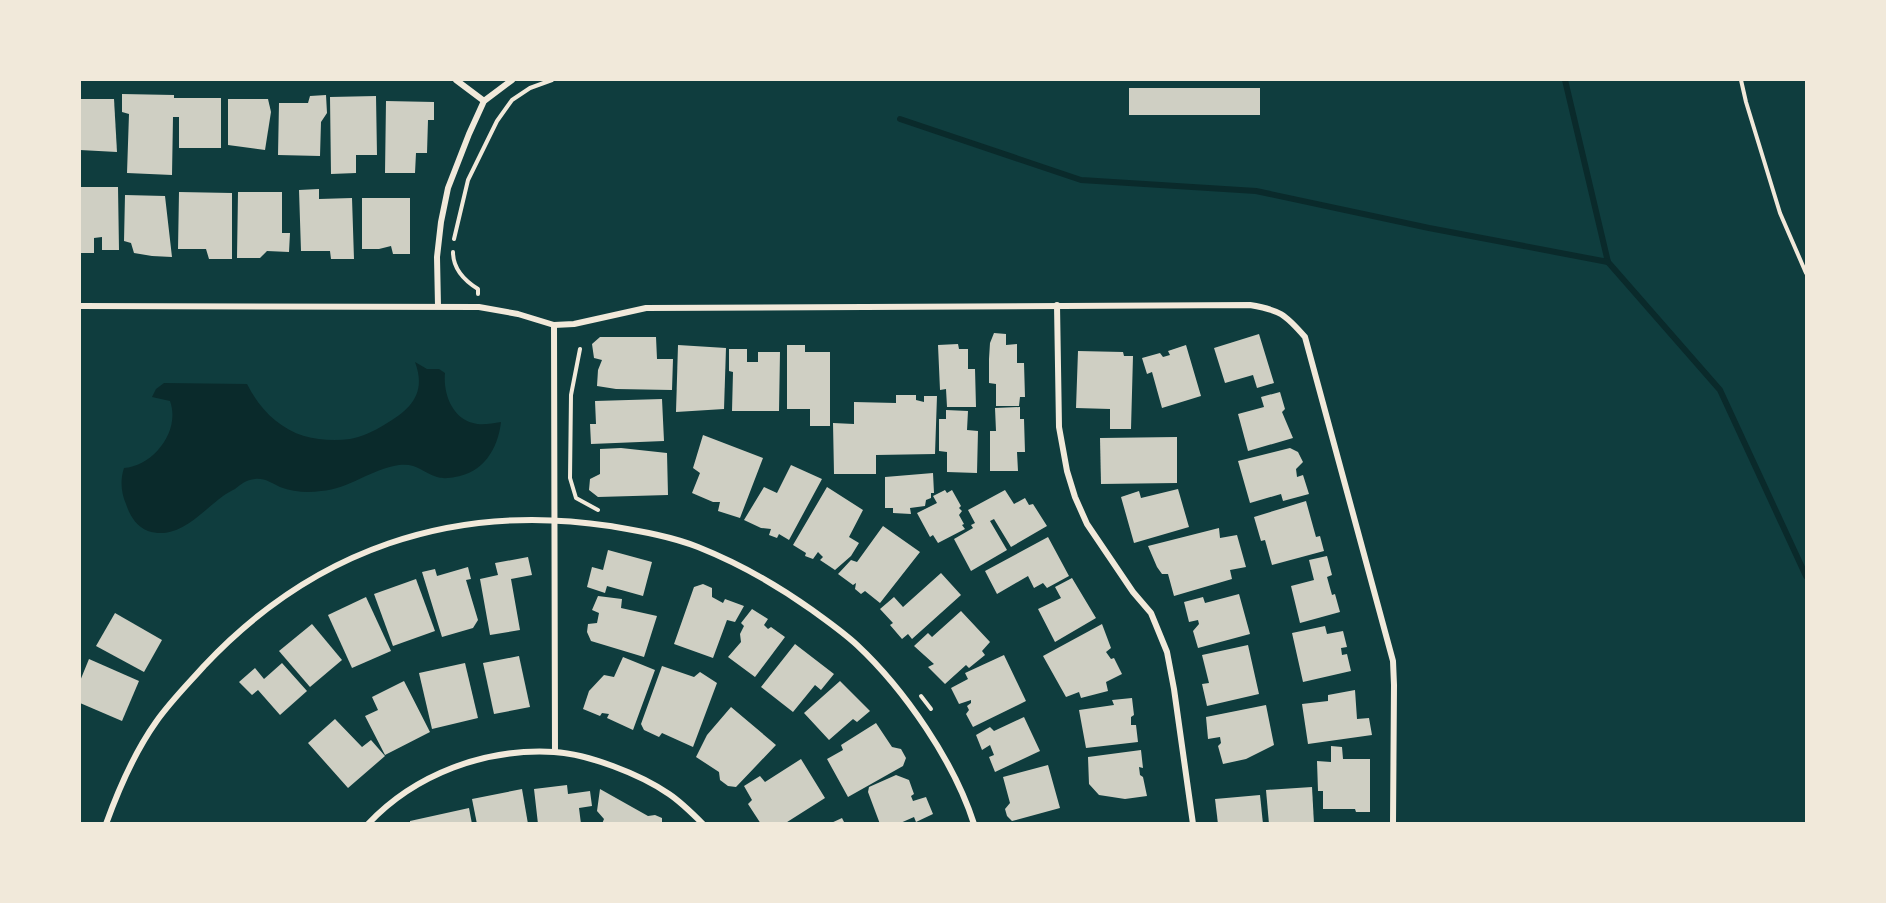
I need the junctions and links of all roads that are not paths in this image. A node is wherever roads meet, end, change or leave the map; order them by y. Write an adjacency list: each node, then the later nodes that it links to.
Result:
1 (456, 80): 3 (street)
2 (512, 80): 3 (street)
3 (484, 100): 6 (street)
4 (1058, 305): 7 (street); 14 (street); 15 (street)
5 (80, 306): 6 (street)
6 (438, 306): 7 (street)
7 (554, 325): 8 (street)
8 (554, 521): 9 (street); 10 (street); 13 (street)
9 (555, 752): 11 (street); 12 (street)
10 (106, 824)
11 (368, 824)
12 (703, 824)
13 (974, 824)
14 (1193, 824)
15 (1393, 824)

